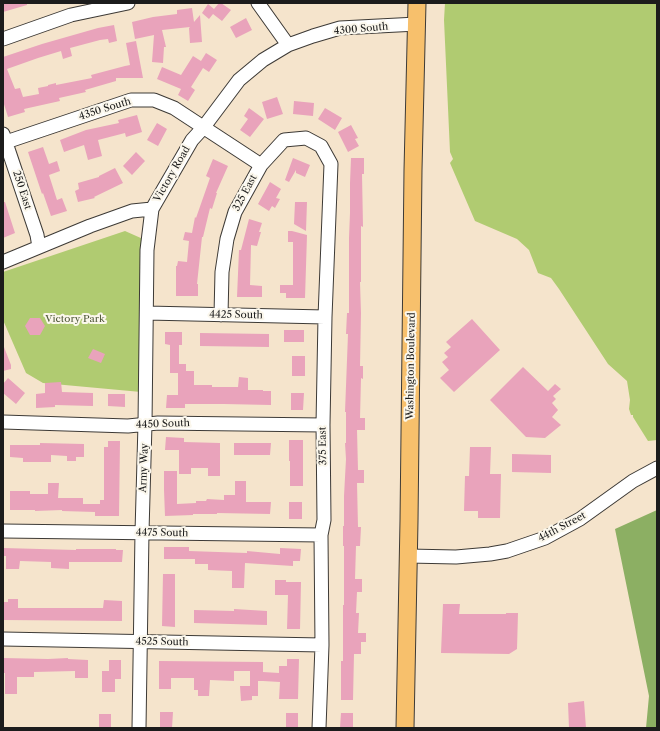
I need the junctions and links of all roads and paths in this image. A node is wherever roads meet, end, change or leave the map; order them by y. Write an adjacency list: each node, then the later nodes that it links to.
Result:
1 (128, 3): 5 (street)
2 (258, 3): 6 (street)
3 (417, 3): 4 (main road, Washington Boulevard)
4 (417, 24): 6 (street, 4300 South); 24 (main road, Washington Boulevard)
5 (3, 39)
6 (288, 45): 7 (street, Victory Road)
7 (203, 128): 8 (street, 4350 South); 10 (street, 4350 South); 11 (street, Victory Road)
8 (5, 138): 12 (street, 250 East)
9 (331, 164): 10 (street, 325 East); 16 (street, 375 East)
10 (261, 165): 15 (street, 325 East)
11 (152, 209): 12 (street, Victory Road); 14 (street, Army Way)
12 (39, 247): 13 (street, Victory Road)
13 (3, 262)
14 (147, 313): 15 (street, 4425 South); 18 (street, Army Way)
15 (221, 315): 16 (street, 4425 South)
16 (325, 317): 19 (street, 375 East)
17 (3, 422): 18 (street, 4450 South)
18 (146, 424): 19 (street, 4450 South); 22 (street, Army Way)
19 (323, 425): 23 (street, 375 East)
20 (657, 468): 24 (street, 44th Street)
21 (3, 531): 22 (street, 4475 South)
22 (142, 532): 23 (street, 4475 South); 26 (street, Army Way)
23 (321, 535): 27 (street, 375 East)
24 (408, 556): 30 (main road, Washington Boulevard)
25 (3, 639): 26 (street, 4525 South)
26 (141, 642): 27 (street, 4525 South); 28 (street, Army Way)
27 (322, 645): 29 (street, 375 East)
28 (139, 728)
29 (319, 728)
30 (405, 728)

